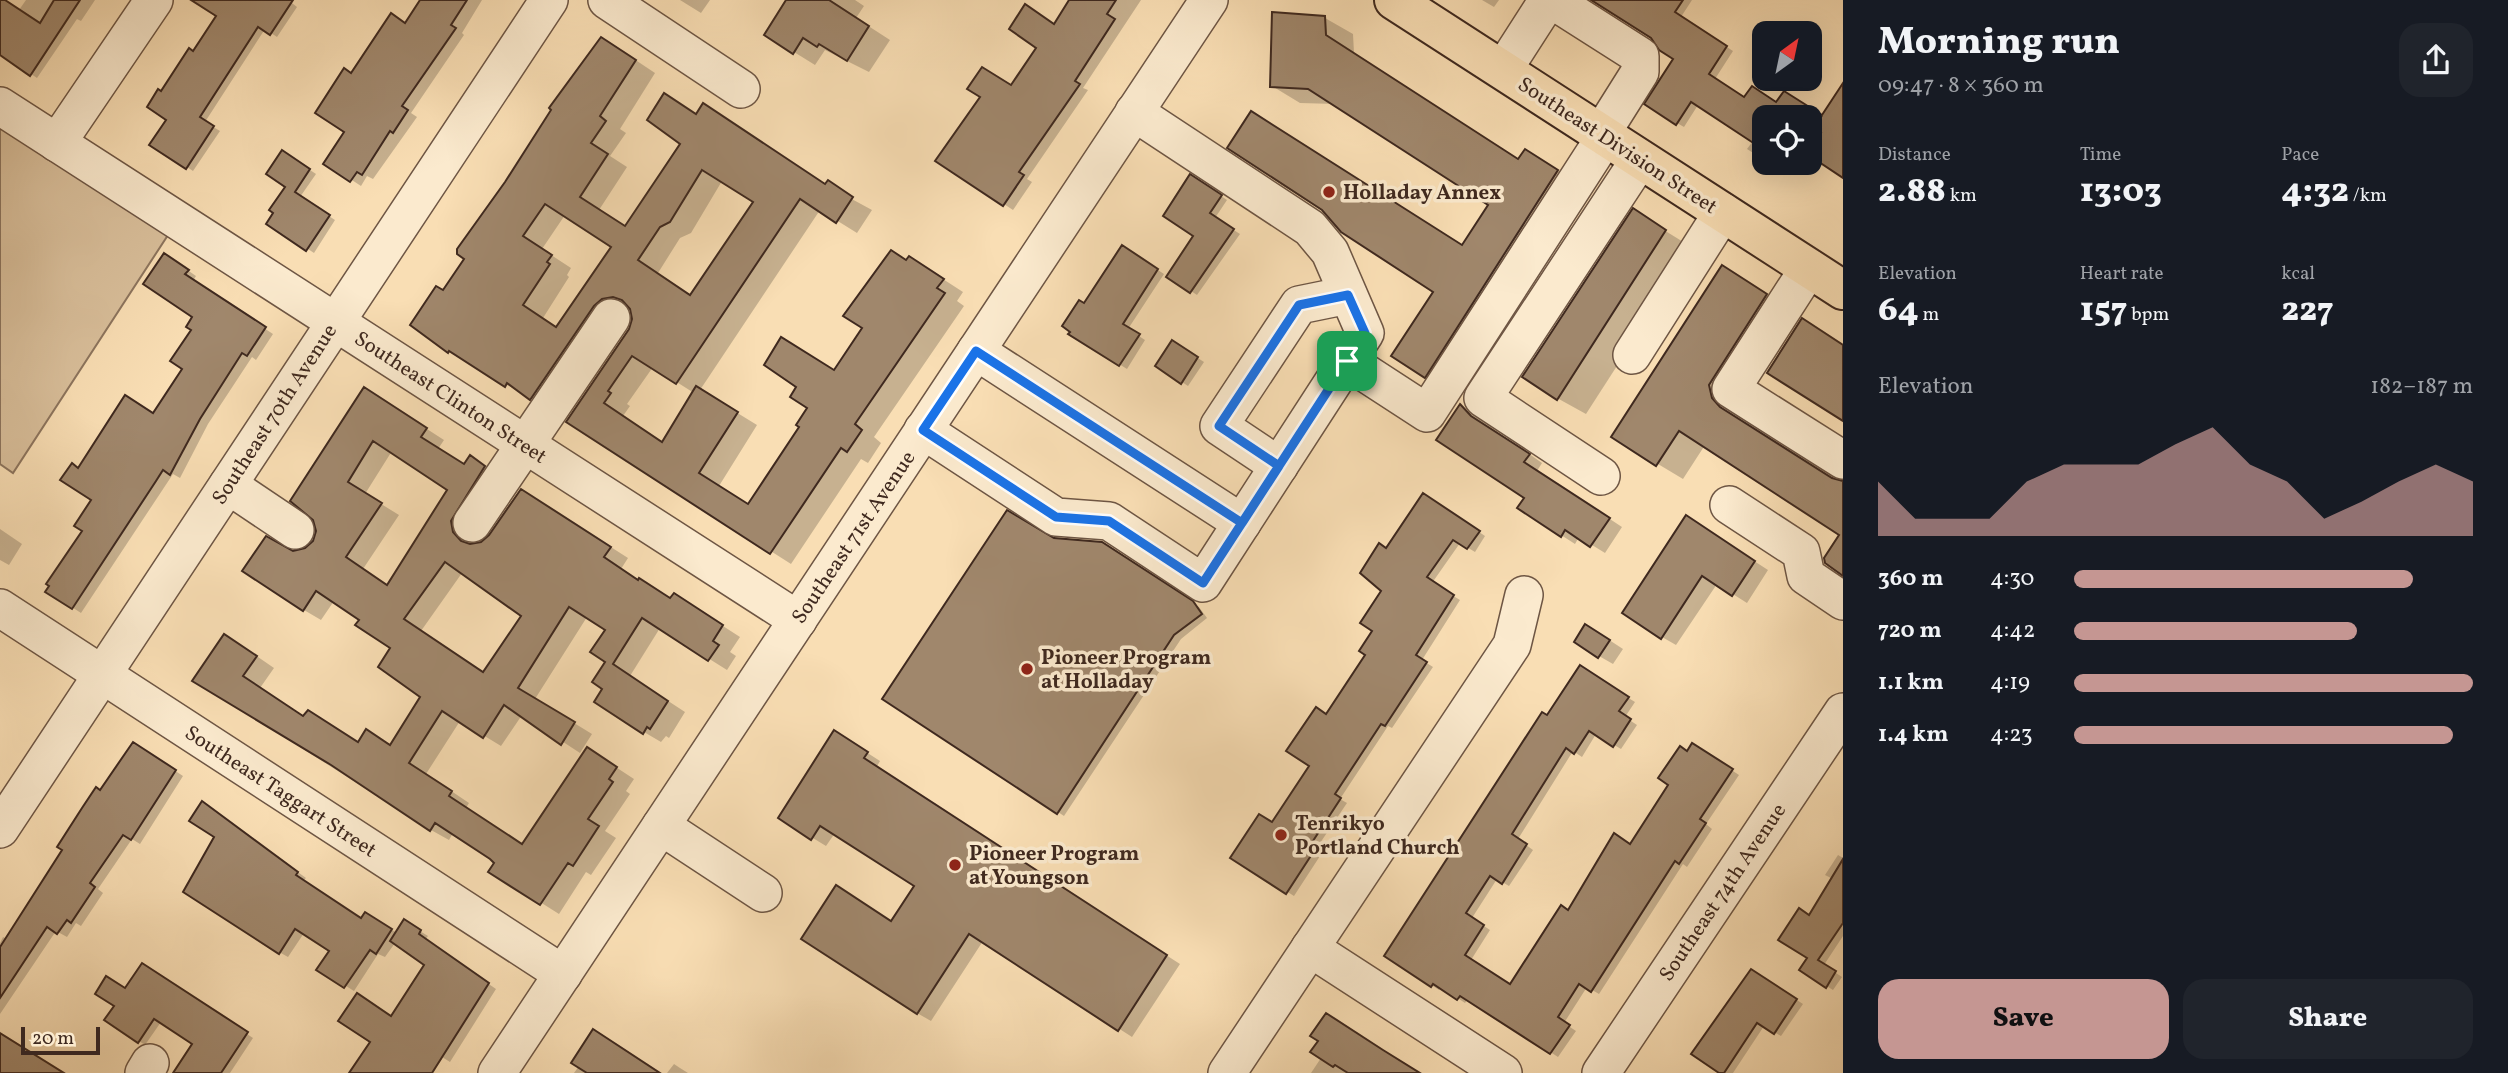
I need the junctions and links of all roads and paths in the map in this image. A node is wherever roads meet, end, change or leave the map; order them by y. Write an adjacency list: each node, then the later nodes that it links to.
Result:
1 (154, 0): 12 (street)
2 (549, 0): 19 (street, Southeast 70th Avenue)
3 (607, 0): 8 (street)
4 (1209, 0): 10 (street, Southeast 71st Avenue)
5 (1394, 0): 7 (main road, Southeast Division Street)
6 (1550, 0): 7 (street); 11 (street)
7 (1503, 71): 11 (main road, Southeast Division Street)
8 (741, 89)
9 (0, 106): 12 (street, Southeast Clinton Street)
10 (1134, 112): 17 (street); 20 (street, Southeast 71st Avenue)
11 (1603, 135): 13 (main road, Southeast Division Street); 22 (street)
12 (57, 143): 19 (street, Southeast Clinton Street)
13 (1640, 159): 14 (main road, Southeast Division Street); 27 (street)
14 (1723, 212): 15 (main road, Southeast Division Street); 21 (street)
15 (1809, 268): 16 (main road, Southeast Division Street); 25 (street)
16 (1843, 290)
17 (1348, 295): 22 (street); 26 (street)
18 (611, 318): 24 (street)
19 (335, 322): 24 (street, Southeast Clinton Street); 28 (street, Southeast 70th Avenue)
20 (976, 351): 23 (street, Southeast 71st Avenue); 31 (street)
21 (1632, 355)
22 (1347, 361): 26 (street)
23 (923, 430): 31 (street); 36 (street, Southeast 71st Avenue)
24 (525, 445): 30 (street); 36 (street, Southeast Clinton Street)
25 (1843, 460)
26 (1279, 466): 31 (street)
27 (1601, 476)
28 (228, 485): 32 (street); 37 (street, Southeast 70th Avenue)
29 (1729, 505): 34 (street)
30 (472, 523)
31 (1242, 523)
32 (295, 530)
33 (1524, 595): 42 (street)
34 (1843, 601)
35 (0, 608): 37 (street, Southeast Taggart Street)
36 (797, 620): 39 (street, Southeast 71st Avenue)
37 (103, 674): 40 (street, Southeast 70th Avenue); 43 (street, Southeast Taggart Street)
38 (1843, 712): 47 (street, Southeast 74th Avenue)
39 (661, 826): 41 (street); 43 (street, Southeast 71st Avenue)
40 (0, 829)
41 (763, 892)
42 (1310, 947): 45 (street); 46 (street)
43 (563, 974): 44 (street, Southeast 71st Avenue)
44 (497, 1073)
45 (1227, 1073)
46 (1503, 1073)
47 (1601, 1073)

